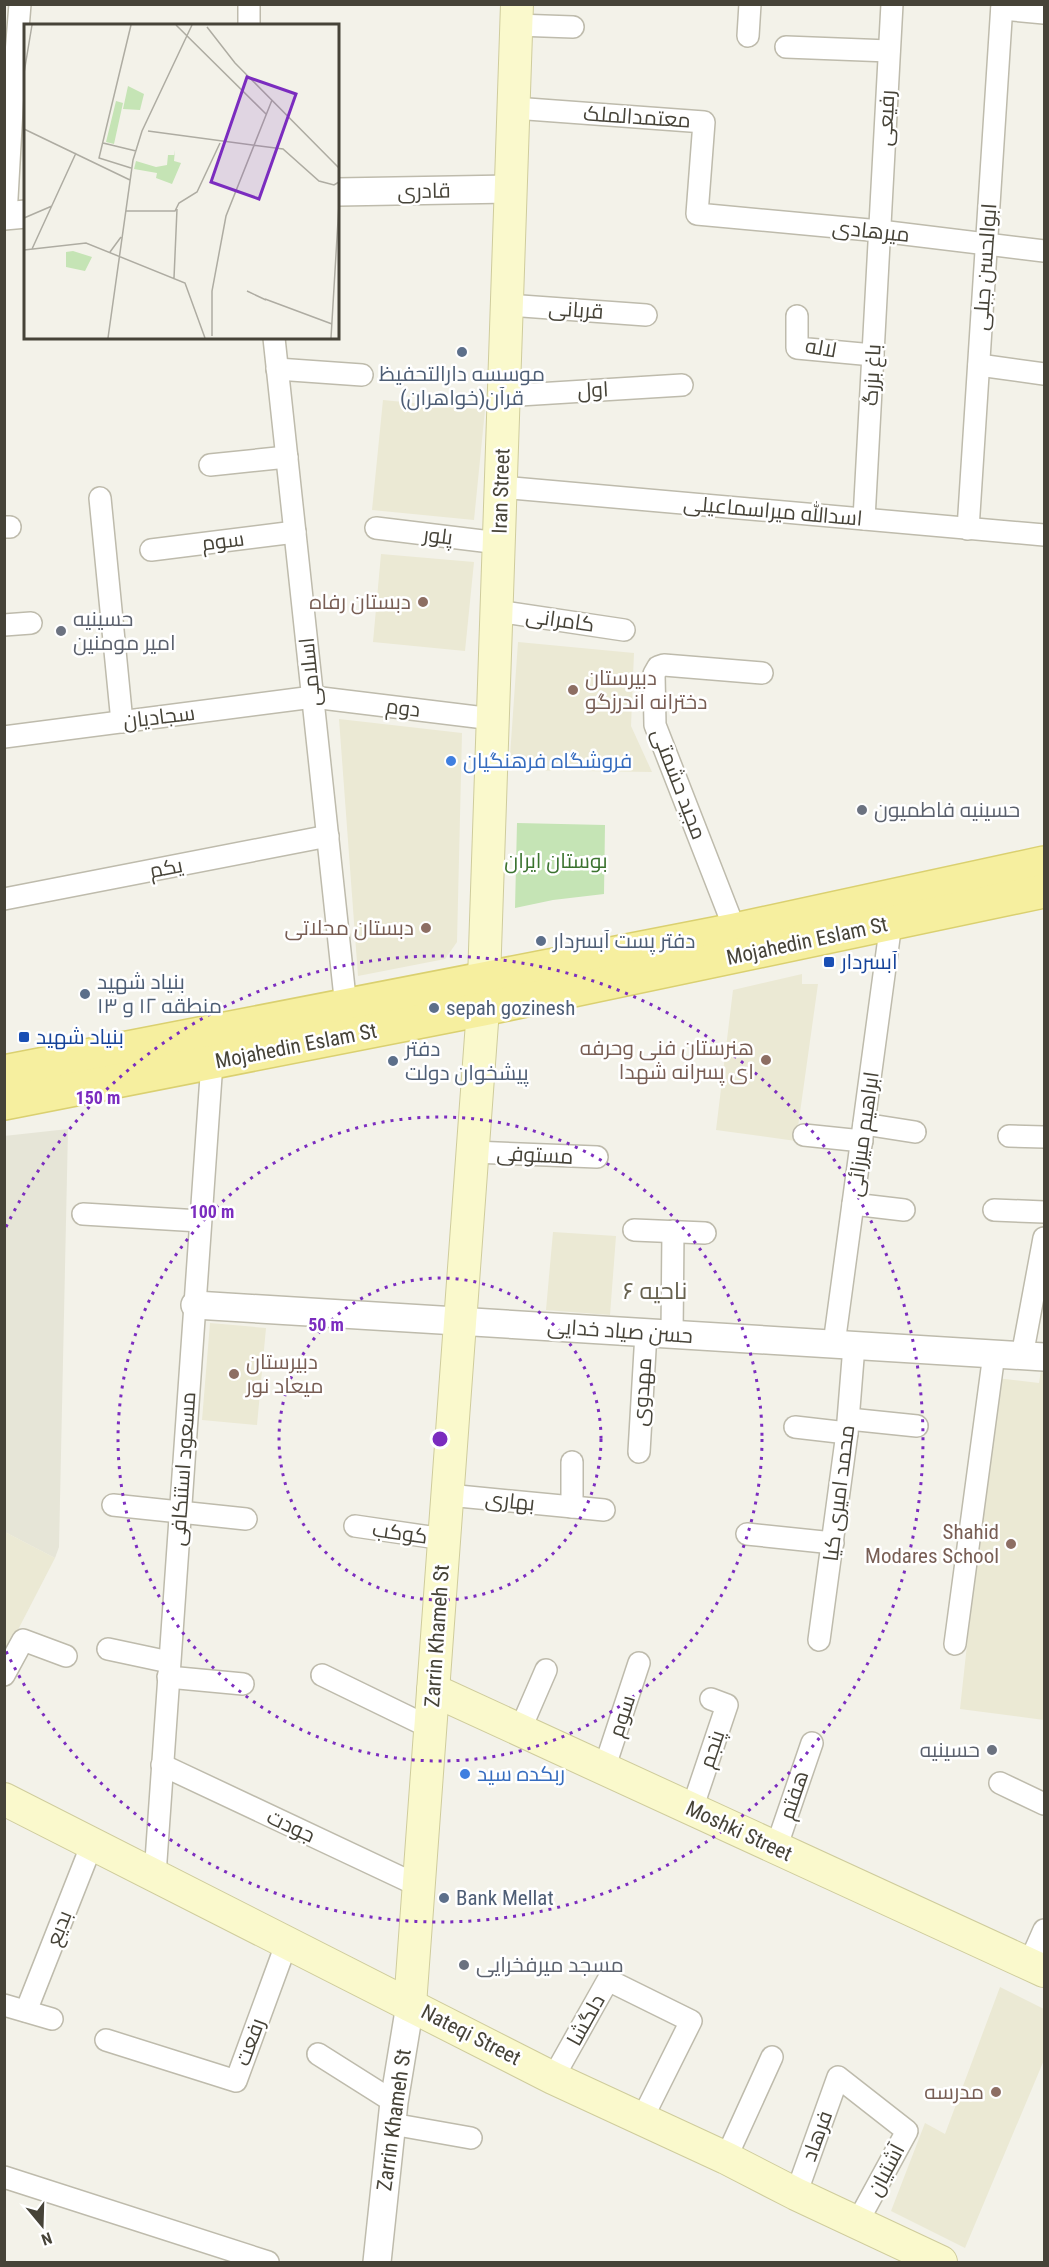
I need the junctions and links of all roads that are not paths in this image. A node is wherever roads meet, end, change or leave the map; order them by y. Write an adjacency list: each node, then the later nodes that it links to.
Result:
1 (20, 4): 13 (street)
2 (249, 4): 8 (street)
3 (750, 4): 10 (street)
4 (892, 4): 12 (street, رفیعی)
5 (1002, 7): 6 (street); 20 (street, ابوالحسن جبلی)
6 (1044, 13)
7 (517, 15): 9 (street); 14 (main road, Iran Street)
8 (249, 24)
9 (573, 27)
10 (748, 36)
11 (786, 47): 12 (street)
12 (890, 51): 19 (street, رفیعی)
13 (19, 92): 18 (street)
14 (514, 108): 15 (main road, Iran Street); 17 (street, معتمدالملک)
15 (511, 189): 16 (street, قادرى); 22 (main road, Iran Street)
16 (339, 192)
17 (697, 214): 19 (street, میرهادی)
18 (12, 216)
19 (880, 231): 20 (street, میرهادی); 26 (street, باغ بزرگ)
20 (987, 244): 21 (street, میرهادی); 27 (street, ابوالحسن جبلی)
21 (1044, 251)
22 (507, 305): 23 (street, قربانی); 32 (main road, Iran Street)
23 (645, 315)
24 (797, 316): 26 (street, لاله)
25 (274, 339): 28 (street, اسلامی)
26 (873, 355): 37 (street, باغ بزرگ)
27 (979, 365): 29 (street); 39 (street, ابوالحسن جبلی)
28 (277, 369): 30 (street); 33 (street, اسلامی)
29 (1044, 374)
30 (362, 375)
31 (682, 385): 32 (street, اول)
32 (504, 396): 35 (main road, Iran Street)
33 (287, 458): 34 (street); 40 (street, اسلامی)
34 (210, 465)
35 (501, 487): 37 (street, اسدالله میراسماعیلی); 42 (main road, Iran Street)
36 (100, 498): 51 (street)
37 (864, 519): 39 (street, اسدالله میراسماعیلی)
38 (376, 528): 42 (street, پلور)
39 (968, 529): 41 (street, اسدالله میراسماعیلی)
40 (295, 532): 43 (street, سوم); 49 (street, اسلامی)
41 (1044, 536)
42 (499, 543): 44 (main road, Iran Street)
43 (151, 550)
44 (496, 611): 47 (street, کامرانی); 50 (main road, Iran Street)
45 (31, 623): 46 (street)
46 (4, 625)
47 (624, 630)
48 (762, 673): 58 (street, مجید حشمتی)
49 (313, 697): 50 (street, دوم); 51 (street, سجادیان); 53 (street, اسلامی)
50 (493, 719): 59 (main road, Iran Street)
51 (122, 722): 52 (street, سجادیان)
52 (4, 736)
53 (328, 836): 56 (street, یکم); 60 (street, اسلامی)
54 (1044, 863): 58 (main road, Mojahedin Eslam St)
55 (1044, 891): 57 (main road, Mojahedin Eslam St)
56 (4, 899)
57 (891, 924): 59 (main road, Mojahedin Eslam St); 65 (street, ابراهیم میرزائی)
58 (735, 930): 59 (main road, Mojahedin Eslam St)
59 (484, 993): 60 (main road, Mojahedin Eslam St); 61 (main road, Mojahedin Eslam St); 69 (main road, Zarrin Khameh St)
60 (346, 1007): 62 (main road, Mojahedin Eslam St)
61 (212, 1062): 63 (main road, Mojahedin Eslam St); 76 (street, مسعود استنکافی)
62 (4, 1072)
63 (4, 1102)
64 (915, 1131): 65 (street)
65 (863, 1133): 66 (street); 71 (street, ابراهیم میرزائی)
66 (804, 1135)
67 (1009, 1136): 68 (street)
68 (1044, 1137)
69 (473, 1152): 70 (street, مستوفی); 82 (main road, Zarrin Khameh St)
70 (597, 1157)
71 (853, 1204): 72 (street); 84 (street, ابراهیم میرزائی)
72 (904, 1210)
73 (994, 1210): 74 (street)
74 (1044, 1212)
75 (83, 1214): 76 (street)
76 (200, 1221): 81 (street, مسعود استنکافی)
77 (634, 1230): 78 (street)
78 (673, 1231): 79 (street); 83 (street, مهدوی)
79 (705, 1233)
80 (1044, 1240): 86 (street)
81 (195, 1305): 82 (street, حسن صیاد خدایی); 96 (street, مسعود استنکافی)
82 (460, 1322): 83 (street, حسن صیاد خدایی); 92 (main road, Zarrin Khameh St)
83 (659, 1334): 84 (street, حسن صیاد خدایی); 90 (street, مهدوی)
84 (844, 1345): 85 (street, حسن صیاد خدایی); 87 (street, محمد امیری کیا)
85 (994, 1354): 86 (street, حسن صیاد خدایی); 103 (street)
86 (1033, 1357)
87 (848, 1426): 88 (street); 89 (street); 101 (street, محمد امیری کیا)
88 (917, 1426)
89 (795, 1427)
90 (639, 1452)
91 (572, 1462): 94 (street)
92 (448, 1495): 94 (street, بهاری); 100 (main road, Zarrin Khameh St)
93 (113, 1505): 96 (street)
94 (572, 1508): 95 (street, بهاری)
95 (604, 1510)
96 (180, 1511): 97 (street); 107 (street, مسعود استنکافی)
97 (246, 1519)
98 (355, 1526): 100 (street, کوکب)
99 (747, 1534): 101 (street)
100 (444, 1539): 112 (main road, Zarrin Khameh St)
101 (833, 1543): 102 (street, محمد امیری کیا)
102 (819, 1640)
103 (955, 1644)
104 (108, 1650): 107 (street)
105 (66, 1656): 109 (street)
106 (639, 1663): 118 (street, سوم)
107 (169, 1669): 111 (street); 117 (street, مسعود استنکافی)
108 (546, 1670): 115 (street)
109 (4, 1675)
110 (322, 1675): 114 (street)
111 (243, 1684)
112 (433, 1690): 114 (main road, Zarrin Khameh St); 115 (main road, Moshki Street)
113 (711, 1699): 122 (street, پنجم)
114 (431, 1728): 126 (main road, Zarrin Khameh St)
115 (520, 1730): 118 (main road, Moshki Street)
116 (812, 1743): 124 (street, هفتم)
117 (162, 1765): 125 (street, مسعود استنکافی); 126 (street, جودت)
118 (604, 1769): 122 (main road, Moshki Street)
119 (1000, 1783): 121 (street)
120 (4, 1799): 123 (main road, Nateqi Street)
121 (1044, 1804)
122 (692, 1809): 124 (main road, Moshki Street)
123 (92, 1844): 125 (main road, Nateqi Street); 132 (street, بدیع)
124 (776, 1848): 129 (main road, Moshki Street)
125 (155, 1875): 128 (main road, Nateqi Street)
126 (419, 1886): 131 (main road, Zarrin Khameh St)
127 (1044, 1930): 129 (street)
128 (287, 1942): 131 (main road, Nateqi Street); 134 (street, رفعت)
129 (1037, 1968)
130 (4, 2005): 132 (street)
131 (410, 2005): 138 (main road, Nateqi Street); 139 (street, Zarrin Khameh St)
132 (26, 2011): 133 (street)
133 (52, 2019)
134 (106, 2040)
135 (318, 2054): 139 (street)
136 (772, 2057): 142 (street)
137 (838, 2077): 144 (street, فرهاد); 145 (street, آشتیان)
138 (553, 2078): 140 (main road, Nateqi Street); 140 (street, دلگشا)
139 (393, 2113): 141 (street); 147 (street, Zarrin Khameh St)
140 (642, 2119): 142 (main road, Nateqi Street)
141 (471, 2138)
142 (726, 2158): 144 (main road, Nateqi Street)
143 (4, 2177): 146 (street)
144 (796, 2194): 145 (main road, Nateqi Street)
145 (857, 2223): 148 (main road, Nateqi Street)
146 (268, 2262)
147 (377, 2262)
148 (941, 2262)

